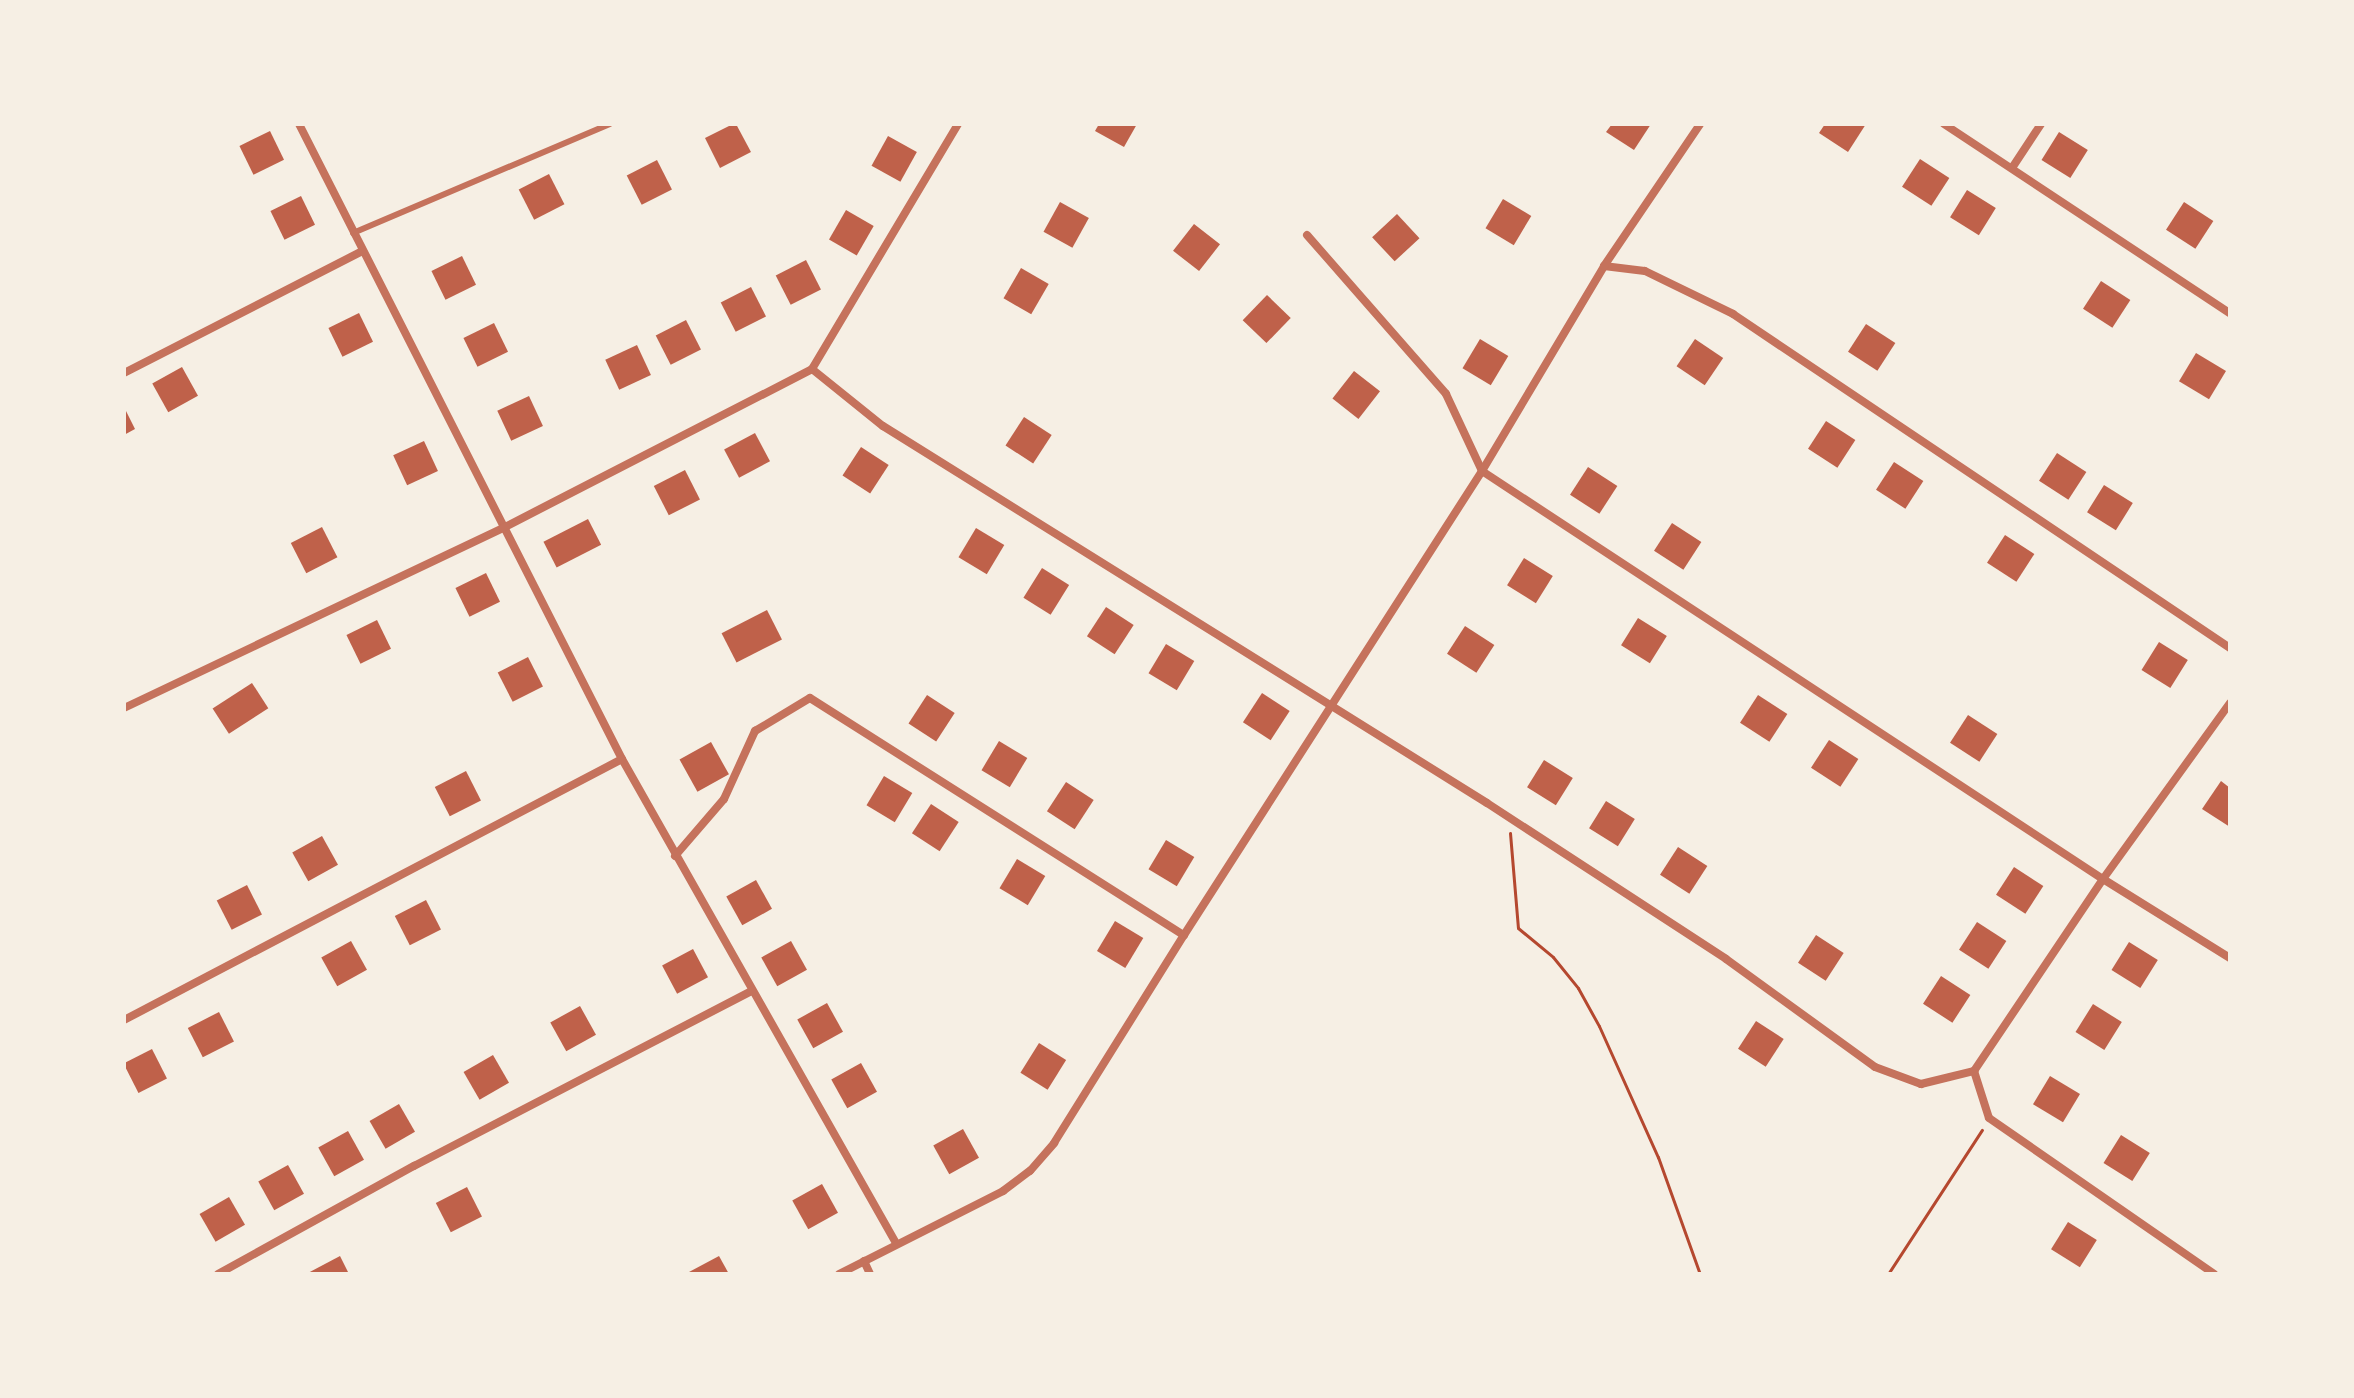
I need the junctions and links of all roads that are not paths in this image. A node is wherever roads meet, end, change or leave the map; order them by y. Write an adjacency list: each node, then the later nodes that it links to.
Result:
1 (299, 124): 8 (street)
2 (610, 124): 8 (lane)
3 (958, 124): 13 (street)
4 (1700, 124): 11 (street)
5 (1944, 124): 7 (street)
6 (2041, 124): 7 (street)
7 (2012, 168): 12 (street)
8 (353, 233): 10 (street)
9 (1307, 235): 15 (street)
10 (362, 251): 14 (street); 16 (street)
11 (1604, 266): 15 (street); 17 (street)
12 (2230, 313)
13 (812, 369): 16 (street); 20 (street)
14 (124, 373)
15 (1482, 471): 20 (street); 23 (street)
16 (503, 528): 19 (street); 21 (street)
17 (2230, 648)
18 (2230, 703): 23 (street)
19 (124, 708)
20 (1330, 708): 24 (street); 28 (street)
21 (622, 759): 22 (street); 27 (street)
22 (675, 856): 24 (street); 26 (street)
23 (2103, 879): 25 (street); 28 (street)
24 (1184, 935): 29 (street)
25 (2230, 958)
26 (752, 991): 29 (street); 31 (street)
27 (124, 1020)
28 (1974, 1071): 34 (street)
29 (896, 1243): 30 (street)
30 (864, 1261): 32 (street); 33 (street)
31 (218, 1274)
32 (839, 1274)
33 (870, 1274)
34 (2214, 1274)

